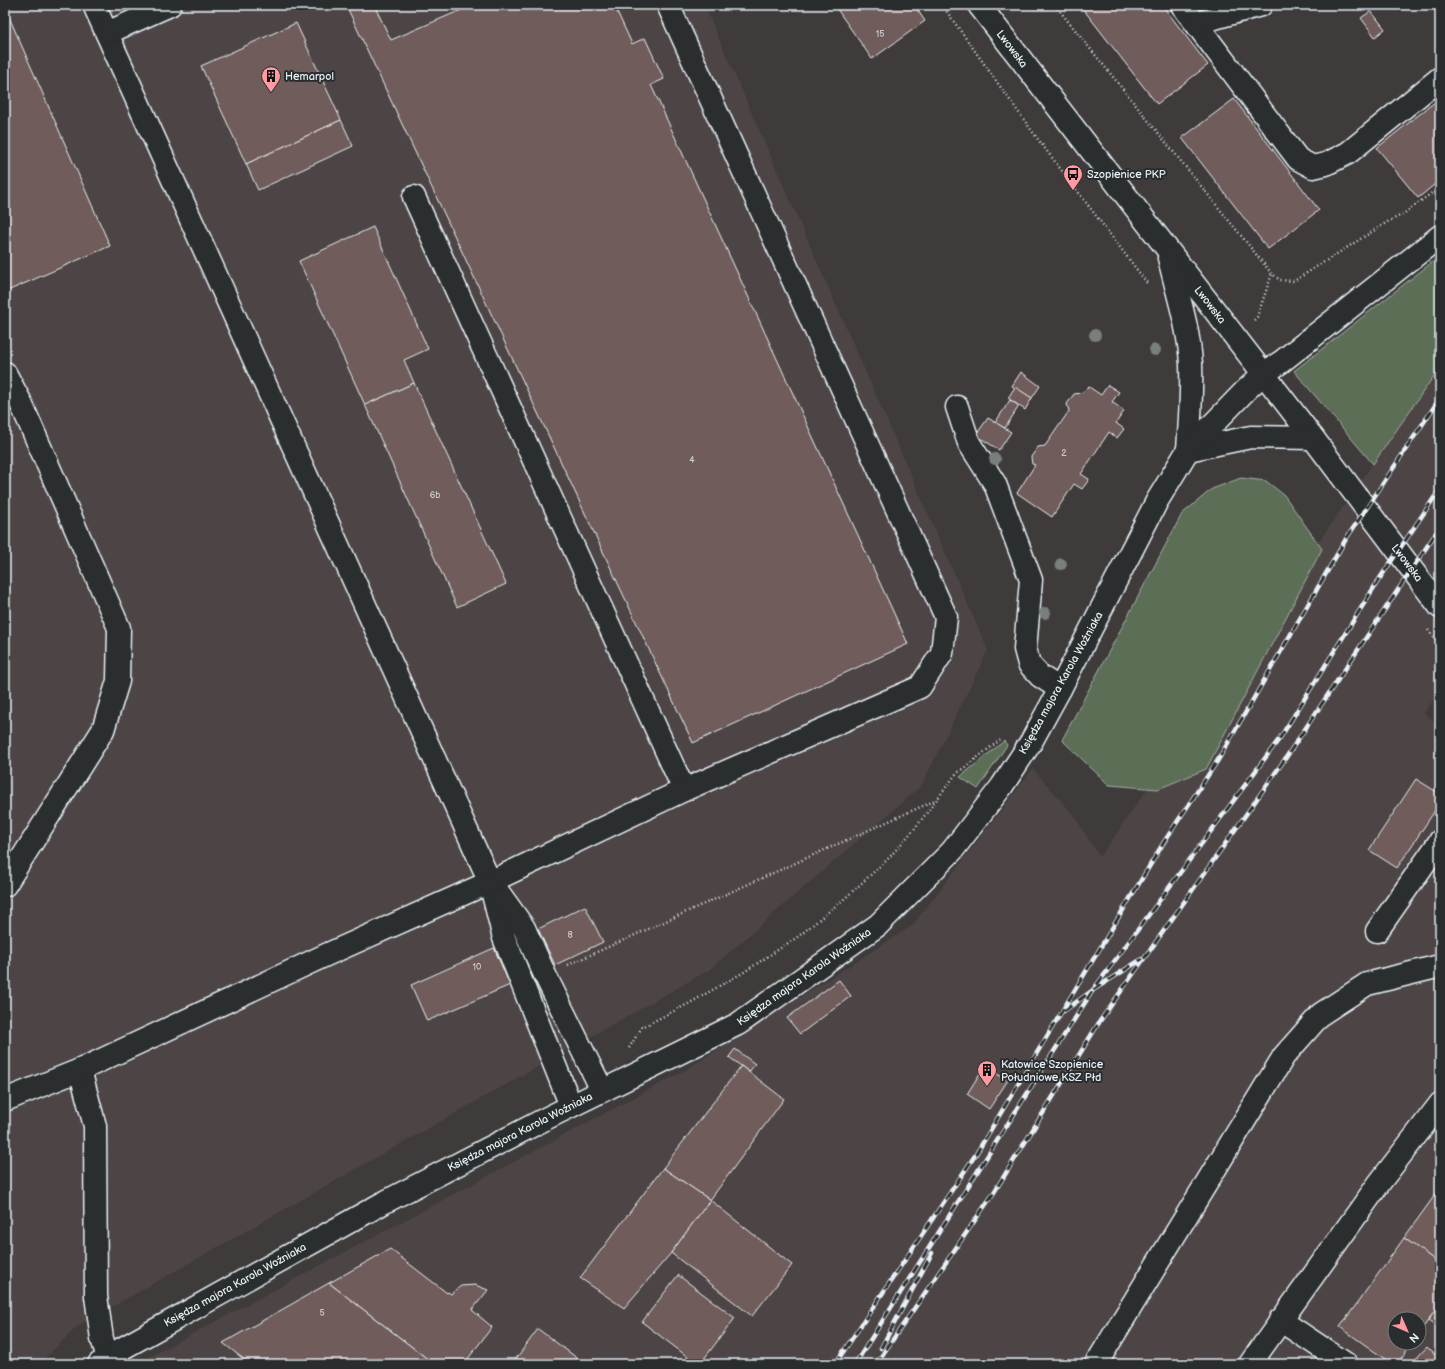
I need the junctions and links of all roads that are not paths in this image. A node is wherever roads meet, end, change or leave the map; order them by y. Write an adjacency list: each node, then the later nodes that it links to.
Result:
1 (94, 5): 8 (street)
2 (170, 5): 8 (street)
3 (668, 5): 20 (street)
4 (979, 5): 12 (street, Lwowska)
5 (1182, 5): 7 (street)
6 (1261, 5): 7 (street)
7 (1197, 23): 9 (street)
8 (107, 33): 22 (street)
9 (1440, 78)
10 (414, 197): 20 (street)
11 (1440, 236): 14 (street, Księdza majora Karola Woźniaka)
12 (1168, 251): 14 (street, Lwowska); 17 (street, Księdza majora Karola Woźniaka)
13 (5, 373): 23 (street)
14 (1263, 374): 16 (street, Lwowska); 17 (street, Księdza majora Karola Woźniaka)
15 (957, 407): 19 (street)
16 (1313, 438): 17 (street); 18 (street, Lwowska)
17 (1188, 450): 19 (street, Księdza majora Karola Woźniaka)
18 (1440, 607)
19 (1060, 689): 27 (street, Księdza majora Karola Woźniaka)
20 (684, 790): 22 (street)
21 (1440, 842): 24 (street)
22 (490, 882): 26 (street); 27 (street); 30 (street)
23 (5, 885)
24 (1377, 931)
25 (1440, 966): 33 (street)
26 (80, 1070): 28 (street); 32 (street)
27 (602, 1090): 30 (street, Księdza majora Karola Woźniaka)
28 (8, 1094)
29 (1440, 1104): 31 (street)
30 (571, 1106): 32 (street, Księdza majora Karola Woźniaka)
31 (1280, 1320): 34 (street); 35 (street)
32 (103, 1361)
33 (1096, 1364)
34 (1250, 1364)
35 (1346, 1364)

